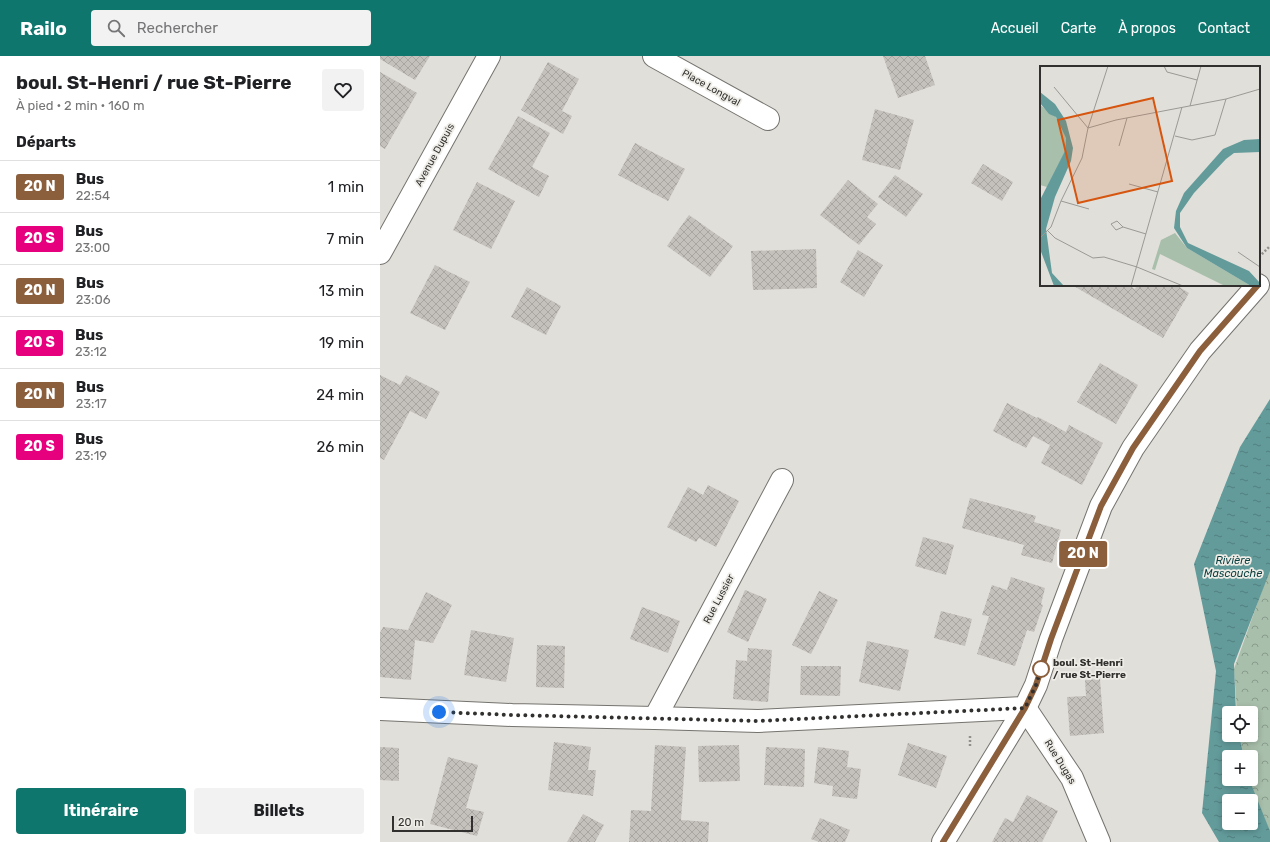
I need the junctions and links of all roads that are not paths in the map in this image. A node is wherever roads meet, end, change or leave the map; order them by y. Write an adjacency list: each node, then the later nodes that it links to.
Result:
1 (489, 56): 4 (street, Avenue Dupuis)
2 (654, 56): 3 (street, Place Longval)
3 (768, 119)
4 (380, 253)
5 (1270, 272): 6 (street)
6 (1260, 282)
7 (1256, 286): 9 (street)
8 (782, 480): 11 (street, Rue Lussier)
9 (1025, 708): 11 (street); 12 (street); 13 (street, Rue Dugas)
10 (380, 709): 11 (street)
11 (655, 718)
12 (943, 842)
13 (1099, 842)

